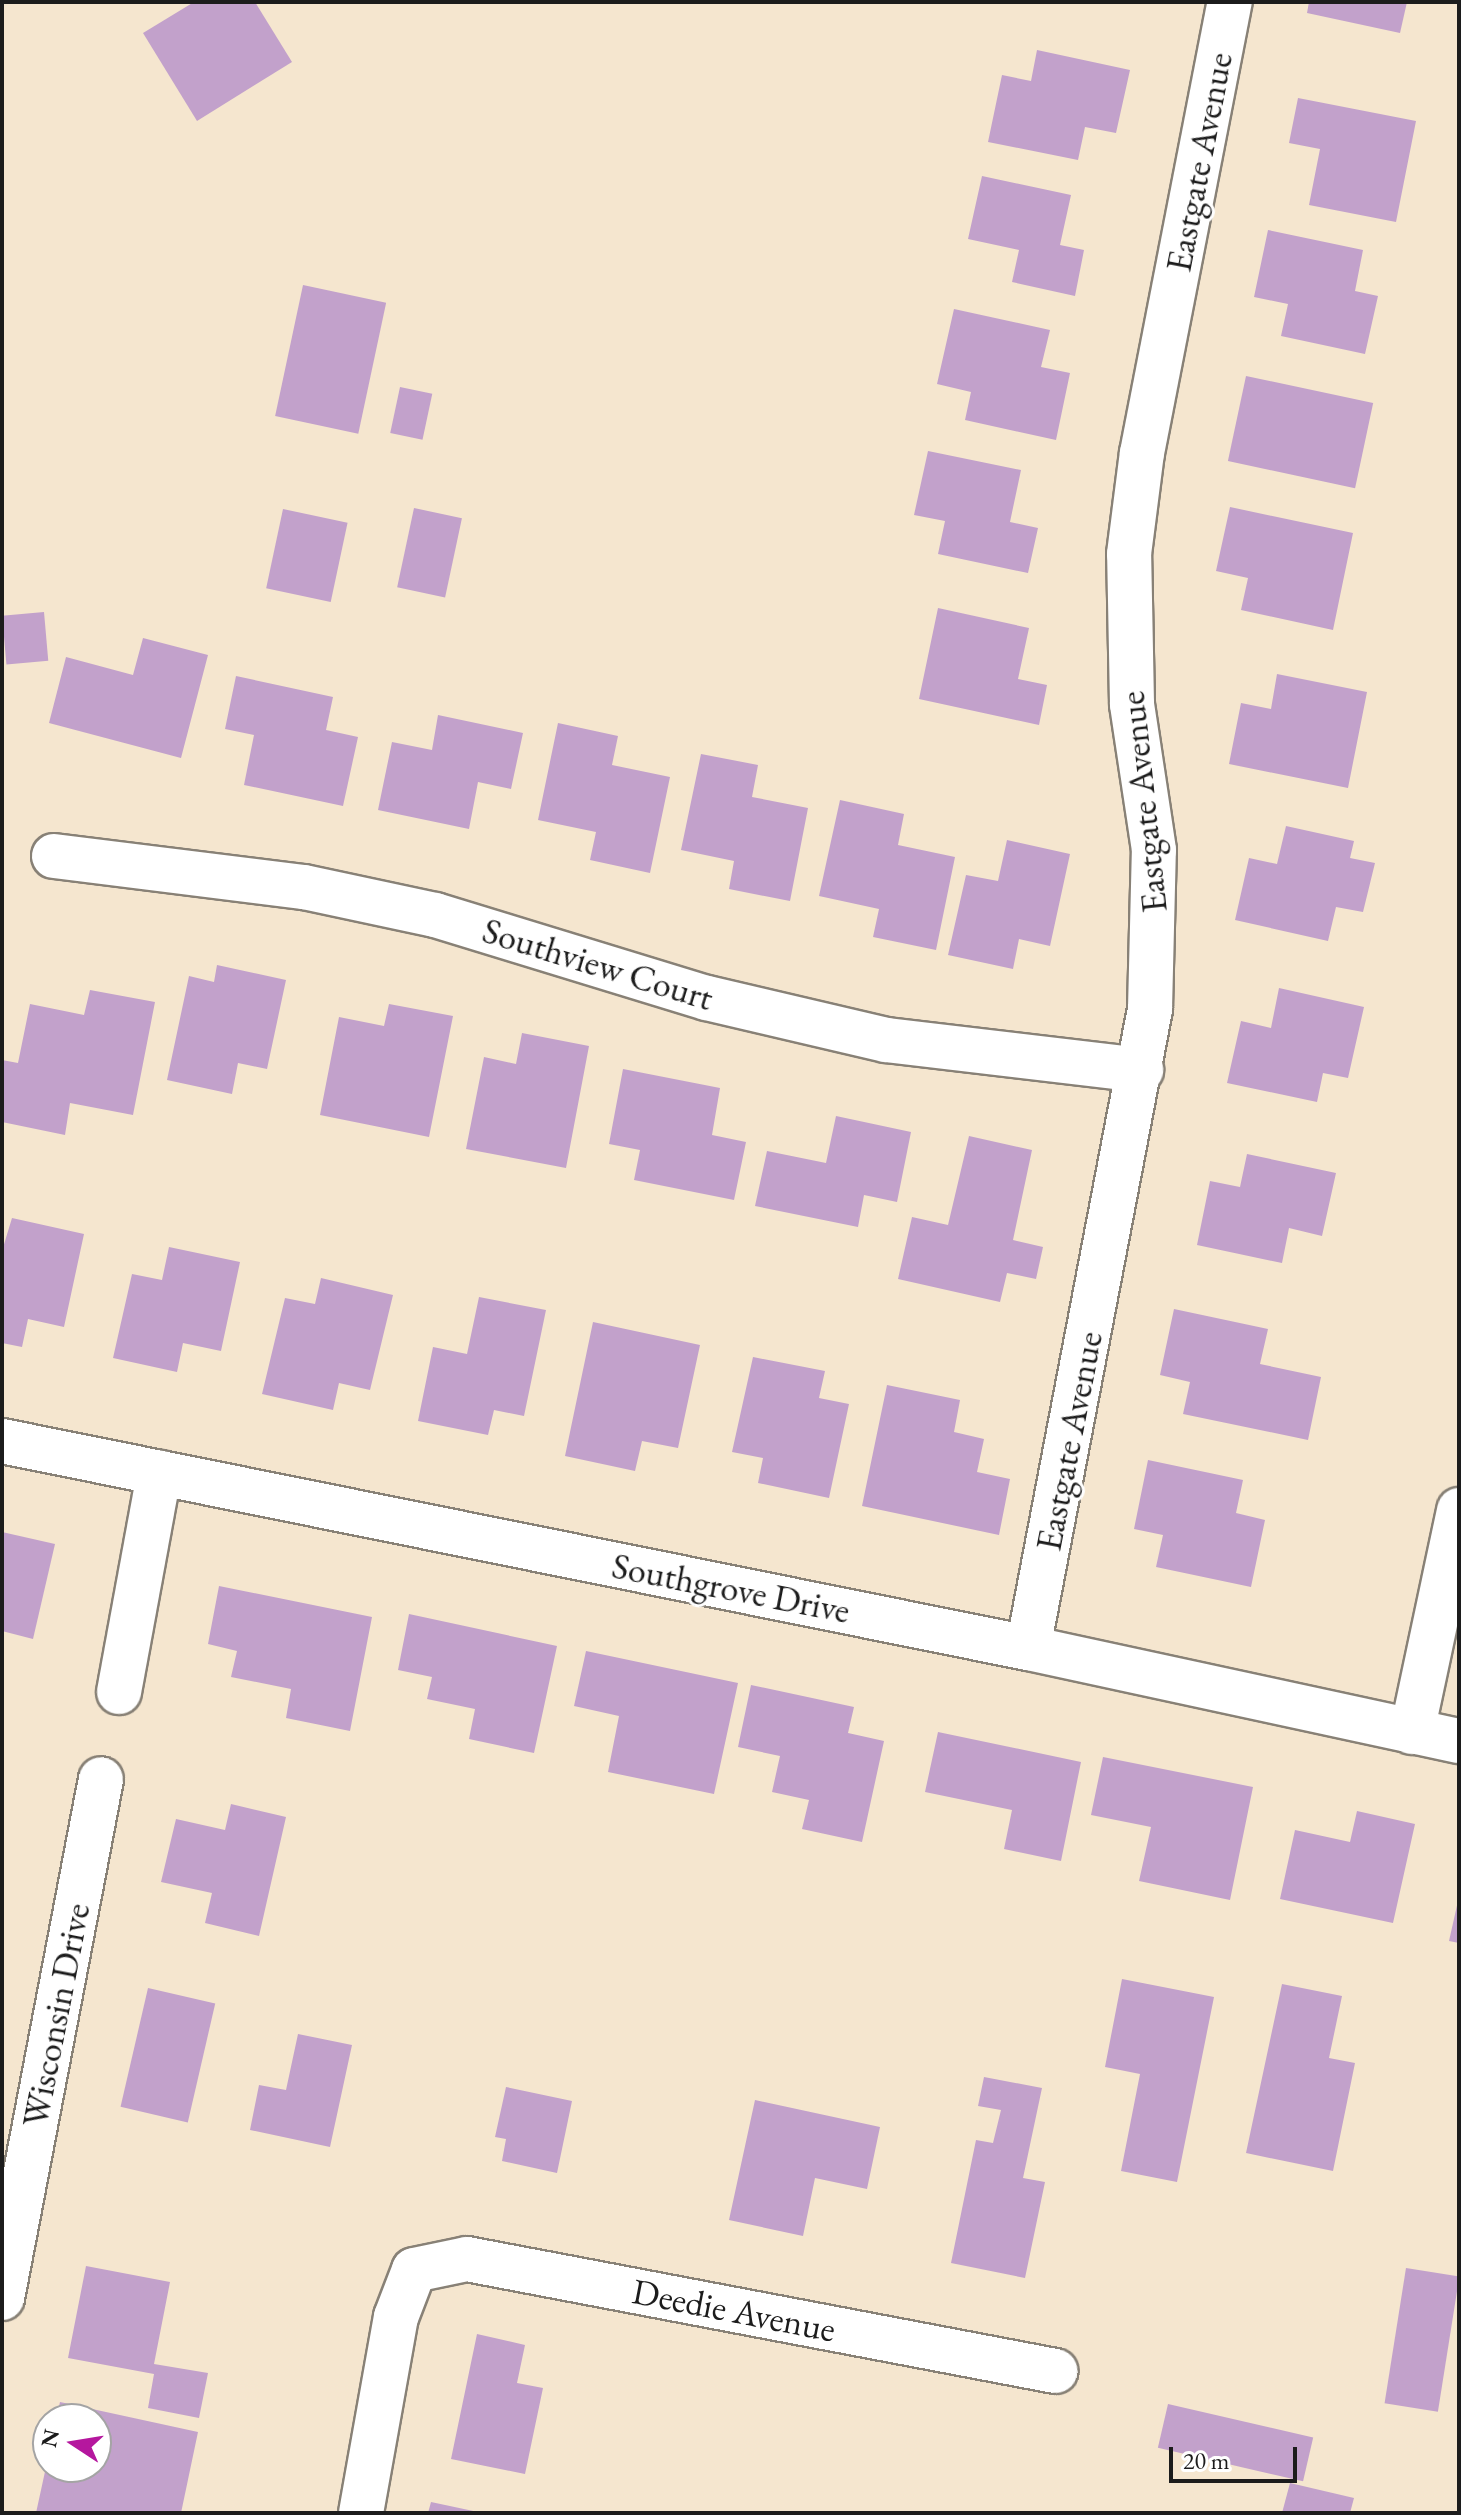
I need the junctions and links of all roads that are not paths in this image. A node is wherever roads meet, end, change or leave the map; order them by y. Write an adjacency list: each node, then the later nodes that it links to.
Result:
1 (1230, 2): 3 (street, Eastgate Avenue)
2 (54, 856): 3 (street, Southview Court)
3 (1141, 1070): 7 (street, Eastgate Avenue)
4 (2, 1441): 5 (street, Southgrove Drive)
5 (159, 1473): 7 (street, Southgrove Drive); 8 (street)
6 (1459, 1510): 9 (street)
7 (1028, 1648): 9 (street, Southgrove Drive)
8 (119, 1692)
9 (1412, 1732): 10 (street, Southgrove Drive)
10 (1459, 1741)
11 (101, 1779): 12 (street, Wisconsin Drive)
12 (2, 2298)
13 (1055, 2371): 14 (street, Deedie Avenue)
14 (361, 2513)

